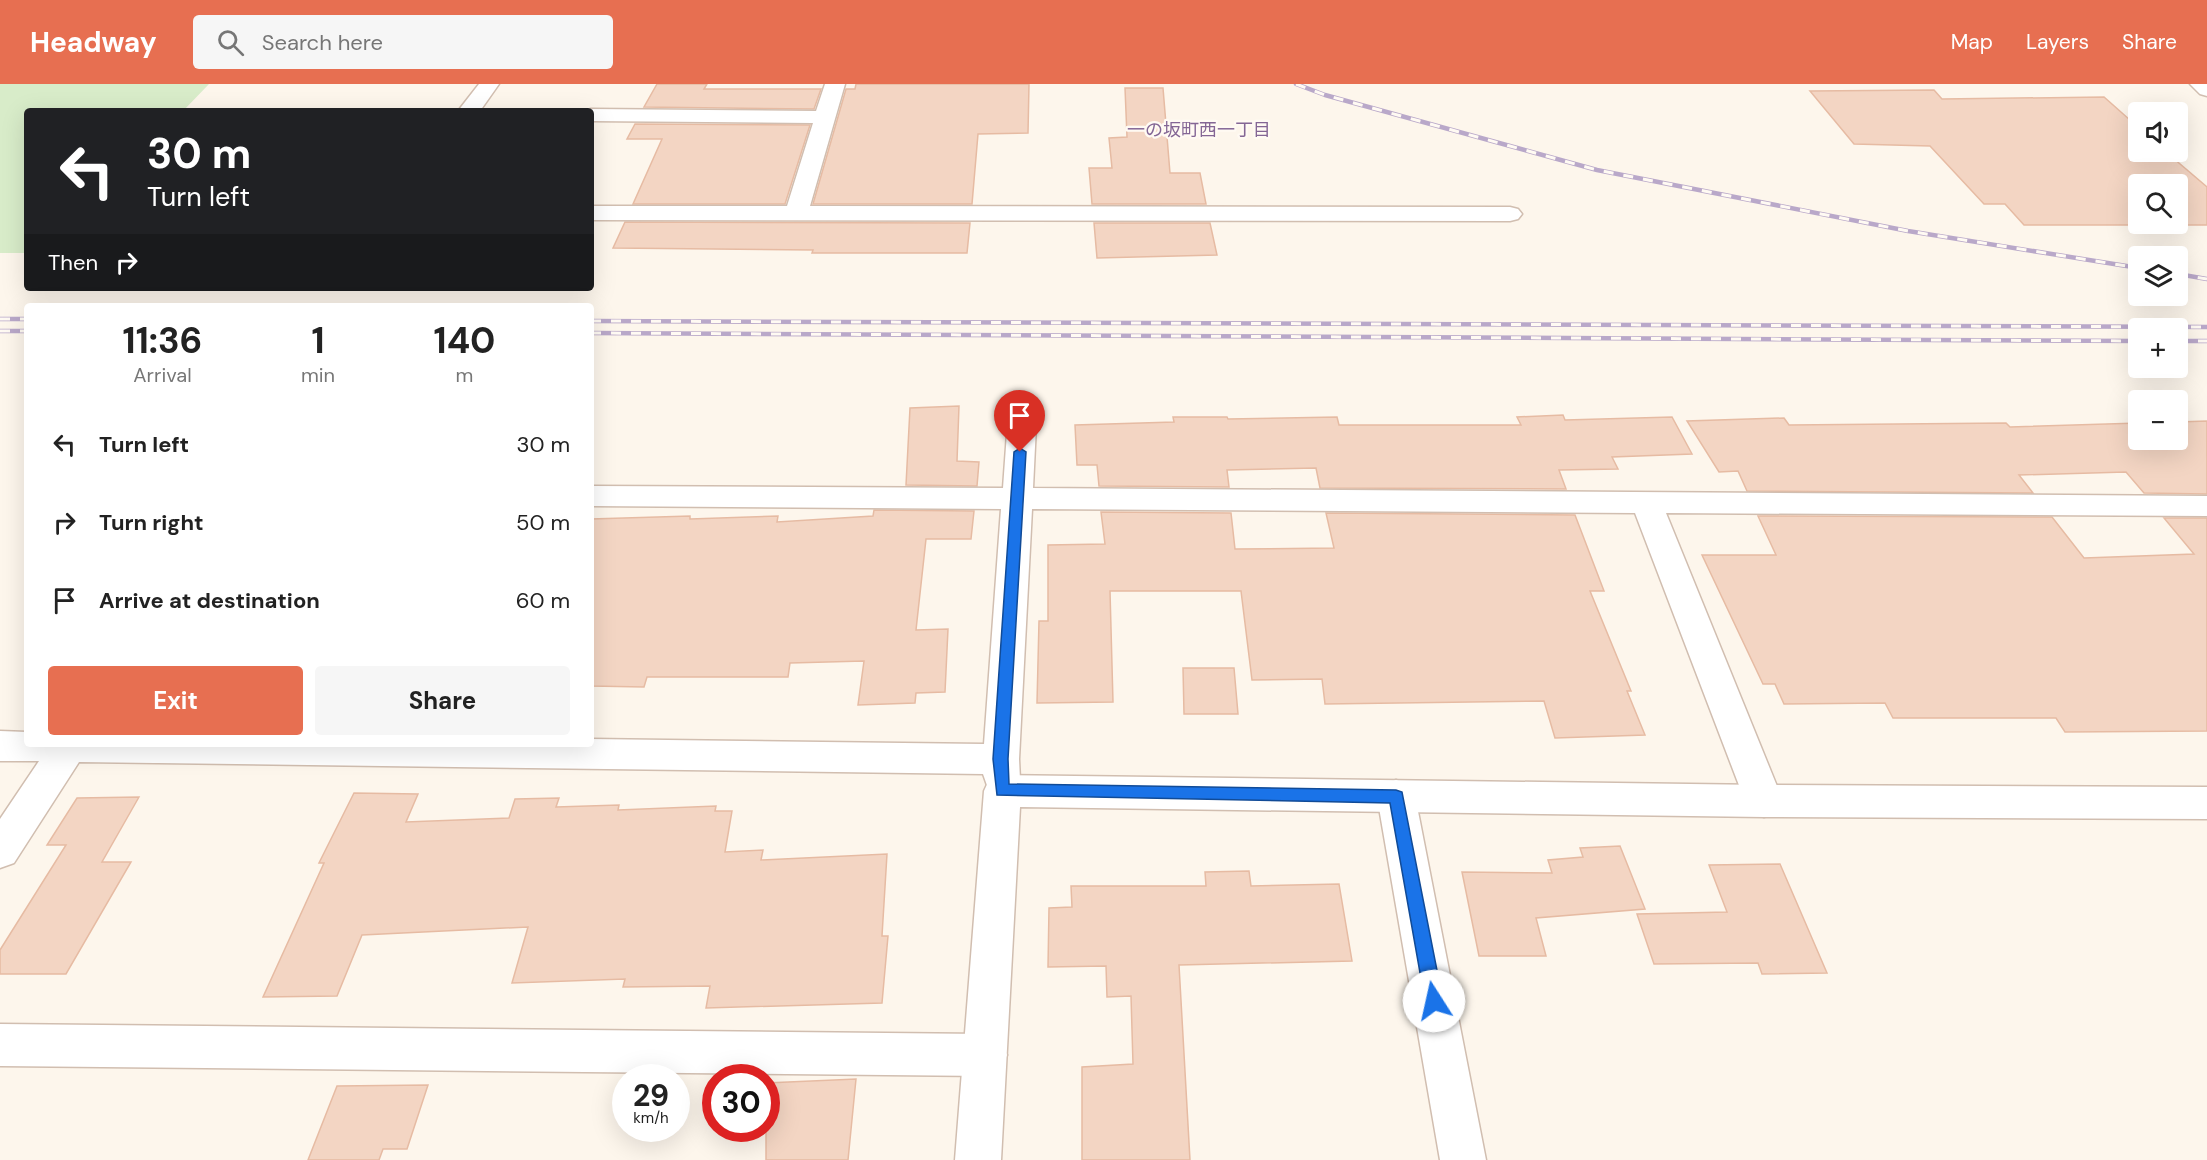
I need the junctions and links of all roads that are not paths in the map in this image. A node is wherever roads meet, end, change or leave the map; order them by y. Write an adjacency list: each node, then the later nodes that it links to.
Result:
1 (489, 84): 5 (street)
2 (835, 84): 7 (street)
3 (2200, 84): 4 (street)
4 (2207, 90)
5 (471, 108)
6 (594, 115): 7 (street)
7 (825, 117): 9 (street)
8 (594, 213): 9 (street)
9 (796, 214): 10 (street)
10 (1510, 214)
11 (1023, 405): 13 (street)
12 (594, 496): 13 (street)
13 (1018, 499): 14 (street); 20 (street)
14 (1646, 501): 15 (street); 22 (street)
15 (2207, 506)
16 (0, 746): 17 (street)
17 (24, 746)
18 (69, 747): 24 (street)
19 (102, 747): 20 (street)
20 (1001, 775): 21 (street); 26 (street)
21 (1396, 796): 22 (street); 28 (street)
22 (1764, 801): 23 (street)
23 (2207, 803)
24 (0, 851)
25 (0, 1045): 26 (street)
26 (985, 1055): 27 (street)
27 (978, 1160)
28 (1463, 1160)

